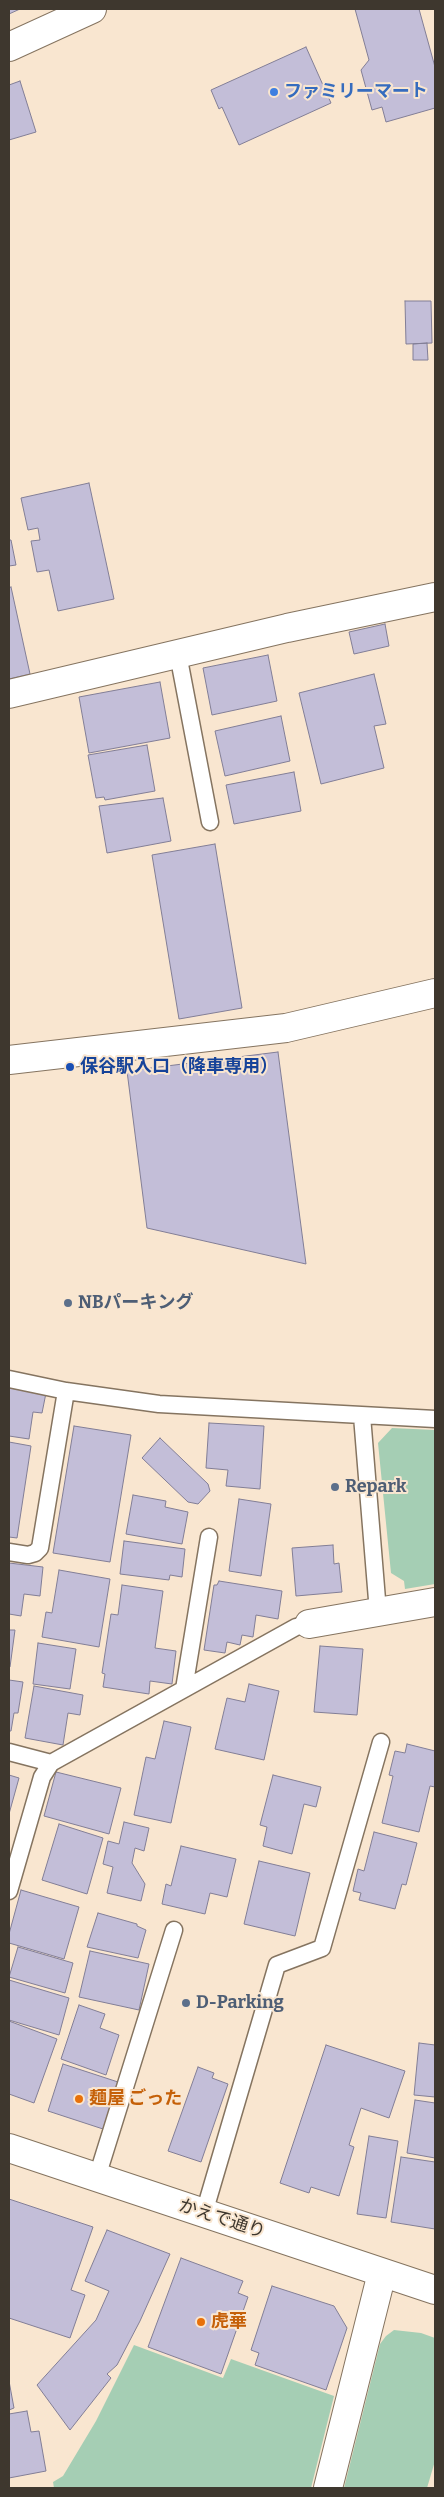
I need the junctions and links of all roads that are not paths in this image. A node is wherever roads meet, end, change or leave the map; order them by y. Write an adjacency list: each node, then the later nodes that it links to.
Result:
1 (92, 9): 2 (street)
2 (9, 46)
3 (435, 597): 4 (street)
4 (178, 654): 5 (street); 6 (lane)
5 (9, 694)
6 (210, 822)
7 (435, 993): 8 (street)
8 (9, 1060)
9 (9, 1380): 10 (lane)
10 (66, 1391): 11 (lane); 14 (lane)
11 (362, 1416): 12 (lane); 16 (lane)
12 (435, 1419)
13 (209, 1537): 18 (lane)
14 (9, 1552)
15 (435, 1602): 16 (street)
16 (378, 1612): 17 (street)
17 (309, 1624): 18 (lane)
18 (184, 1689): 21 (lane)
19 (381, 1742): 26 (lane)
20 (9, 1752): 21 (lane)
21 (51, 1763): 22 (lane)
22 (10, 1882)
23 (174, 1930): 25 (lane)
24 (9, 2148): 25 (street, かえで通り)
25 (97, 2177): 26 (street, かえで通り)
26 (204, 2213): 27 (street, かえで通り)
27 (382, 2273): 28 (street, かえで通り); 29 (street)
28 (435, 2290)
29 (328, 2488)

